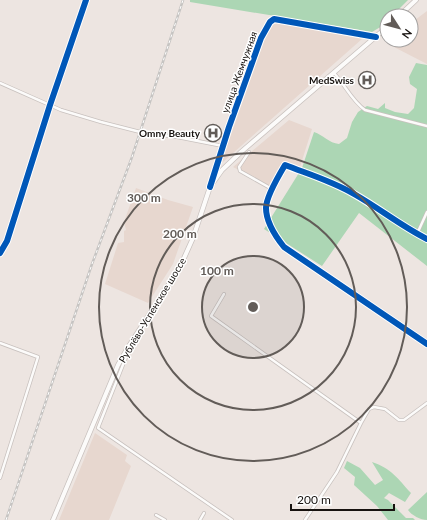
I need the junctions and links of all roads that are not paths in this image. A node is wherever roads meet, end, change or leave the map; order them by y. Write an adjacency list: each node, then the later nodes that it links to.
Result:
1 (86, 0): 8 (street)
2 (416, 0): 3 (main road)
3 (408, 8)
4 (379, 34): 5 (main road, Рублёво-Успенское шоссе)
5 (376, 37): 6 (main road, Рублёво-Успенское шоссе); 10 (street, улица Жемчужная)
6 (334, 73): 9 (street); 11 (main road, Рублёво-Успенское шоссе)
7 (0, 84): 8 (street)
8 (50, 104): 10 (street); 17 (street)
9 (427, 126)
10 (223, 146): 12 (street, улица Жемчужная)
11 (241, 152): 12 (main road, Рублёво-Успенское шоссе); 13 (street)
12 (210, 187): 19 (main road, Рублёво-Успенское шоссе)
13 (272, 189): 15 (street); 21 (street)
14 (427, 212): 15 (street)
15 (417, 234): 16 (street)
16 (427, 239)
17 (0, 253)
18 (224, 294): 23 (street)
19 (133, 339): 27 (main road, Рублёво-Успенское шоссе); 30 (street)
20 (0, 343): 24 (street)
21 (427, 344)
22 (426, 406): 23 (street)
23 (360, 423): 31 (street)
24 (0, 478)
25 (204, 513): 29 (street)
26 (156, 515): 28 (street)
27 (53, 520)
28 (165, 520)
29 (200, 520)
30 (232, 520)
31 (305, 520)

